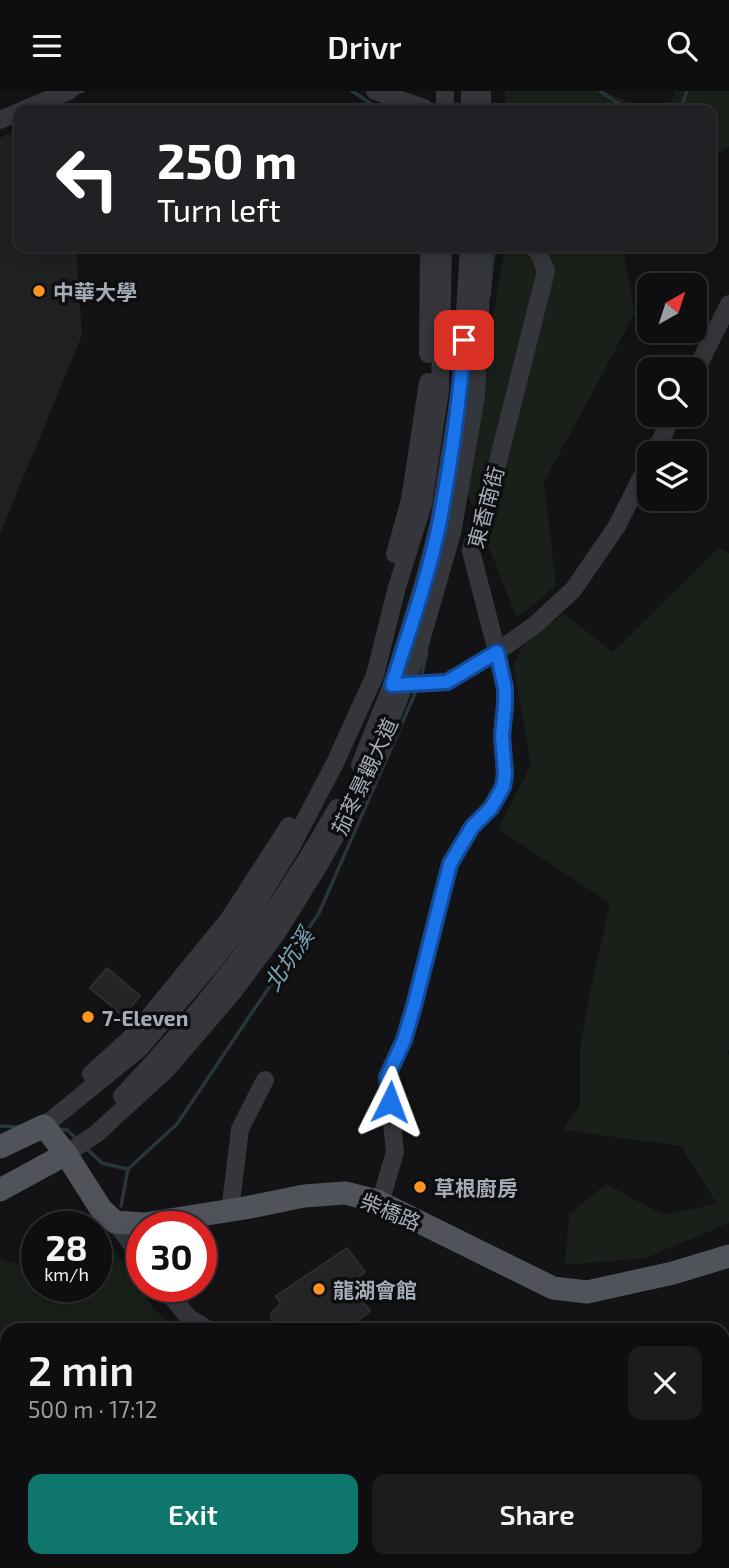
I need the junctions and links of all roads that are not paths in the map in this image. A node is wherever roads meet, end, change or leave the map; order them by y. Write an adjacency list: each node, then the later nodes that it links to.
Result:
1 (69, 91): 4 (street)
2 (375, 91): 3 (street)
3 (406, 97)
4 (35, 105)
5 (538, 252): 13 (street, 東香南街)
6 (436, 255): 10 (street, 茄苳景觀大道); 12 (street, 茄苳景觀大道)
7 (476, 255): 15 (street, 茄苳景觀大道)
8 (729, 304): 9 (street)
9 (702, 357)
10 (430, 457): 12 (street); 14 (street, 茄苳景觀大道)
11 (637, 486): 13 (street)
12 (410, 499): 14 (street, 茄苳景觀大道)
13 (497, 652): 15 (street); 25 (street, 東香南街)
14 (370, 671): 18 (street, 茄苳景觀大道); 19 (street, 茄苳景觀大道)
15 (398, 685): 16 (street, 茄苳景觀大道); 17 (street, 茄苳景觀大道)
16 (345, 818): 17 (street); 23 (street, 茄苳景觀大道)
17 (300, 871): 23 (street, 茄苳景觀大道)
18 (209, 967): 19 (street); 21 (street, 茄苳景觀大道)
19 (135, 1034): 21 (street, 茄苳景觀大道)
20 (265, 1080): 26 (street)
21 (44, 1126): 22 (main road, 茄苳景觀大道); 23 (main road)
22 (0, 1147)
23 (66, 1154): 24 (main road, 茄苳景觀大道); 27 (main road)
24 (0, 1190)
25 (380, 1203): 26 (main road, 柴橋路); 29 (main road, 柴橋路)
26 (230, 1211): 27 (main road, 柴橋路)
27 (114, 1222): 28 (street)
28 (126, 1237)
29 (729, 1256)
30 (176, 1302): 31 (street)
31 (196, 1323)

